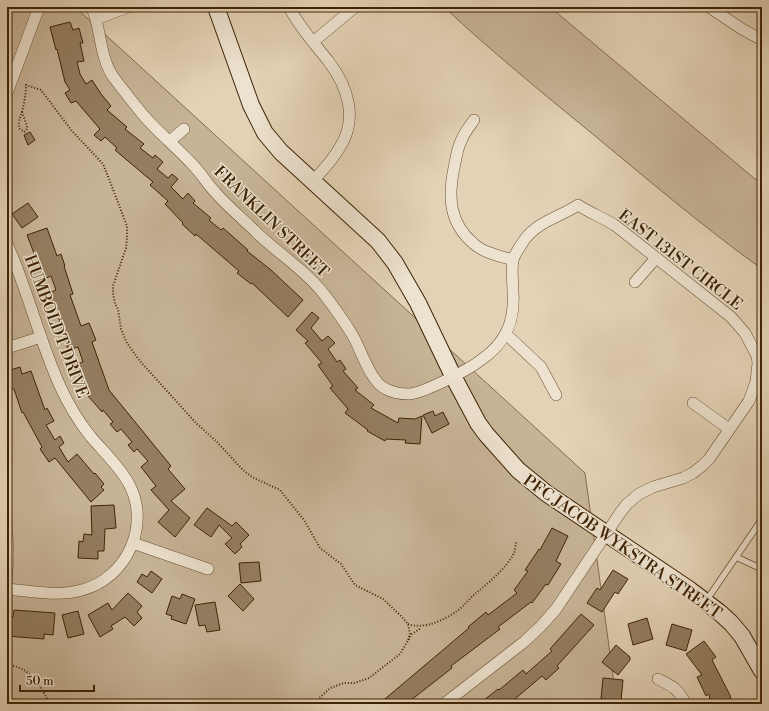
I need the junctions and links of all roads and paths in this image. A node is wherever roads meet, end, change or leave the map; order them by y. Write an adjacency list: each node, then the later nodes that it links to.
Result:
1 (39, 7): 11 (street)
2 (90, 7): 8 (street, FRANKLIN STREET)
3 (128, 7): 8 (street)
4 (216, 7): 16 (street, PFC JACOB WYKSTRA STREET)
5 (289, 7): 10 (street)
6 (355, 7): 10 (street)
7 (709, 7): 9 (street)
8 (96, 19): 15 (street, FRANKLIN STREET)
9 (762, 40)
10 (313, 42): 16 (street)
11 (7, 93)
12 (22, 112): 12 (path); 39 (path)
13 (474, 120): 19 (street)
14 (184, 129): 15 (street)
15 (170, 141): 24 (street, FRANKLIN STREET)
16 (313, 181): 24 (street, PFC JACOB WYKSTRA STREET)
17 (7, 244): 22 (street, HUMBOLDT DRIVE)
18 (656, 258): 19 (street, EAST 131ST CIRCLE); 20 (street); 27 (street, EAST 131ST CIRCLE)
19 (513, 260): 21 (street, EAST 131ST CIRCLE)
20 (635, 282)
21 (506, 334): 24 (street, EAST 131ST CIRCLE); 25 (street)
22 (41, 337): 23 (street); 32 (street, HUMBOLDT DRIVE)
23 (7, 348)
24 (453, 376): 30 (street, PFC JACOB WYKSTRA STREET)
25 (556, 395)
26 (693, 403): 27 (street)
27 (730, 429): 30 (street, EAST 131ST CIRCLE)
28 (762, 519): 33 (lane)
29 (7, 534): 36 (street)
30 (606, 534): 38 (street, PFC JACOB WYKSTRA STREET); 45 (street, EAST 131ST CIRCLE)
31 (516, 541): 40 (path)
32 (133, 543): 34 (street); 37 (street, HUMBOLDT DRIVE)
33 (736, 557): 35 (lane); 38 (lane)
34 (208, 569)
35 (762, 569)
36 (7, 572)
37 (7, 589)
38 (706, 601): 43 (street, PFC JACOB WYKSTRA STREET)
39 (408, 624): 40 (path); 41 (path)
40 (422, 627): 41 (path)
41 (408, 640): 47 (path)
42 (7, 665): 46 (path)
43 (762, 669)
44 (658, 679): 49 (street)
45 (456, 700): 48 (street, EAST 131ST CIRCLE)
46 (50, 704)
47 (314, 704)
48 (444, 704)
49 (686, 704)

